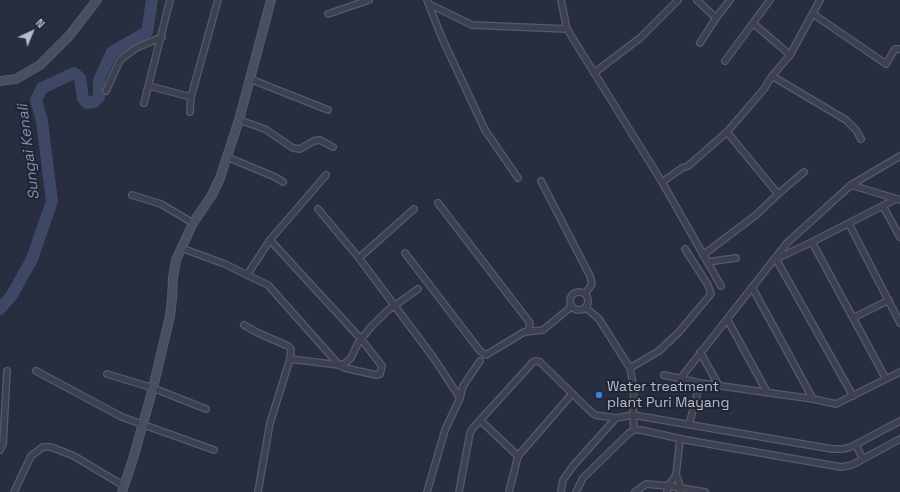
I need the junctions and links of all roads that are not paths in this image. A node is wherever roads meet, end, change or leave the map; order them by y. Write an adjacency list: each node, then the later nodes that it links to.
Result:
1 (97, 0): 26 (street)
2 (170, 0): 18 (street)
3 (218, 0): 29 (street)
4 (271, 0): 25 (street)
5 (369, 0): 13 (street)
6 (561, 0): 17 (street)
7 (678, 0): 23 (street)
8 (697, 0): 15 (street)
9 (730, 0): 15 (street)
10 (770, 0): 16 (street)
11 (820, 0): 14 (street)
12 (428, 2): 17 (street); 41 (street)
13 (328, 14)
14 (813, 14): 20 (street); 21 (street)
15 (716, 18): 19 (street)
16 (753, 23): 21 (street); 22 (street)
17 (567, 29): 23 (street)
18 (162, 37): 27 (street); 28 (street)
19 (700, 43)
20 (900, 49)
21 (790, 55): 24 (street)
22 (725, 61)
23 (594, 73): 44 (street)
24 (772, 76): 34 (street); 35 (street)
25 (250, 79): 31 (street); 33 (street)
26 (0, 81)
27 (149, 86): 29 (street); 30 (street)
28 (106, 91)
29 (192, 97): 32 (street)
30 (144, 103)
31 (328, 110)
32 (190, 112)
33 (239, 120): 36 (street); 37 (street)
34 (727, 132): 44 (street); 46 (street)
35 (861, 139)
36 (333, 147)
37 (227, 157): 43 (street); 53 (street)
38 (899, 158): 45 (street)
39 (804, 172): 46 (street)
40 (326, 175): 56 (street)
41 (518, 178)
42 (541, 181): 70 (street)
43 (283, 182)
44 (662, 182): 61 (street)
45 (851, 185): 48 (street); 64 (street)
46 (778, 194): 61 (street)
47 (132, 195): 53 (street)
48 (898, 199): 50 (street)
49 (438, 203): 79 (street)
50 (883, 206): 54 (street); 55 (street)
51 (318, 209): 62 (street)
52 (414, 209): 62 (street)
53 (193, 223): 58 (street)
54 (849, 224): 57 (street); 71 (street)
55 (900, 237)
56 (270, 240): 66 (street); 80 (street)
57 (812, 242): 64 (street); 75 (street)
58 (181, 248): 66 (street); 96 (street)
59 (686, 249): 85 (street)
60 (405, 253): 79 (street)
61 (703, 255): 65 (street)
62 (359, 258): 72 (street)
63 (736, 258): 65 (street)
64 (776, 259): 68 (street); 99 (street)
65 (707, 262): 67 (street)
66 (246, 275): 84 (street)
67 (720, 286)
68 (752, 287): 76 (street); 101 (street)
69 (418, 289): 72 (street)
70 (585, 294): 73 (street); 74 (street)
71 (889, 300): 75 (street); 77 (street)
72 (394, 306): 80 (street); 100 (street)
73 (572, 306): 74 (street); 79 (street)
74 (586, 308): 85 (street)
75 (853, 318): 92 (street)
76 (727, 319): 81 (street); 97 (street)
77 (900, 323)
78 (244, 325): 82 (street)
79 (528, 331)
80 (361, 339): 84 (street); 84 (street)
81 (700, 352): 91 (street); 94 (street)
82 (290, 359): 84 (street); 123 (street)
83 (480, 361): 100 (street)
84 (339, 365)
85 (630, 368): 103 (street)
86 (7, 371): 95 (street)
87 (36, 371): 107 (street)
88 (900, 372): 92 (street)
89 (107, 374): 96 (street)
90 (664, 376): 91 (street)
91 (680, 379): 93 (street)
92 (886, 379): 99 (street)
93 (700, 383): 94 (street); 108 (street)
94 (718, 384): 97 (street)
95 (3, 386): 112 (street)
96 (153, 388): 102 (street); 107 (street)
97 (767, 392): 101 (street)
98 (572, 394): 104 (street); 105 (street); 116 (street)
99 (853, 396): 101 (street)
100 (460, 398): 124 (street)
101 (813, 399)
102 (206, 409)
103 (633, 415): 104 (street); 108 (street); 109 (street)
104 (616, 418): 127 (street)
105 (480, 420): 116 (street); 125 (street)
106 (900, 422): 113 (street)
107 (143, 424): 115 (street); 120 (street)
108 (689, 425): 113 (street)
109 (634, 430): 110 (street); 128 (street)
110 (680, 439): 117 (street); 118 (street)
111 (900, 439): 117 (street)
112 (2, 444): 114 (street)
113 (856, 444): 117 (street)
114 (0, 450)
115 (214, 450)
116 (518, 456): 126 (street)
117 (863, 459)
118 (676, 475): 119 (street); 121 (street)
119 (668, 486): 121 (street); 129 (street); 130 (street)
120 (123, 489): 122 (street)
121 (680, 490): 131 (street)
122 (14, 492)
123 (258, 492)
124 (426, 492)
125 (459, 492)
126 (509, 492)
127 (561, 492)
128 (576, 492)
129 (635, 492)
130 (667, 492)
131 (705, 492)

